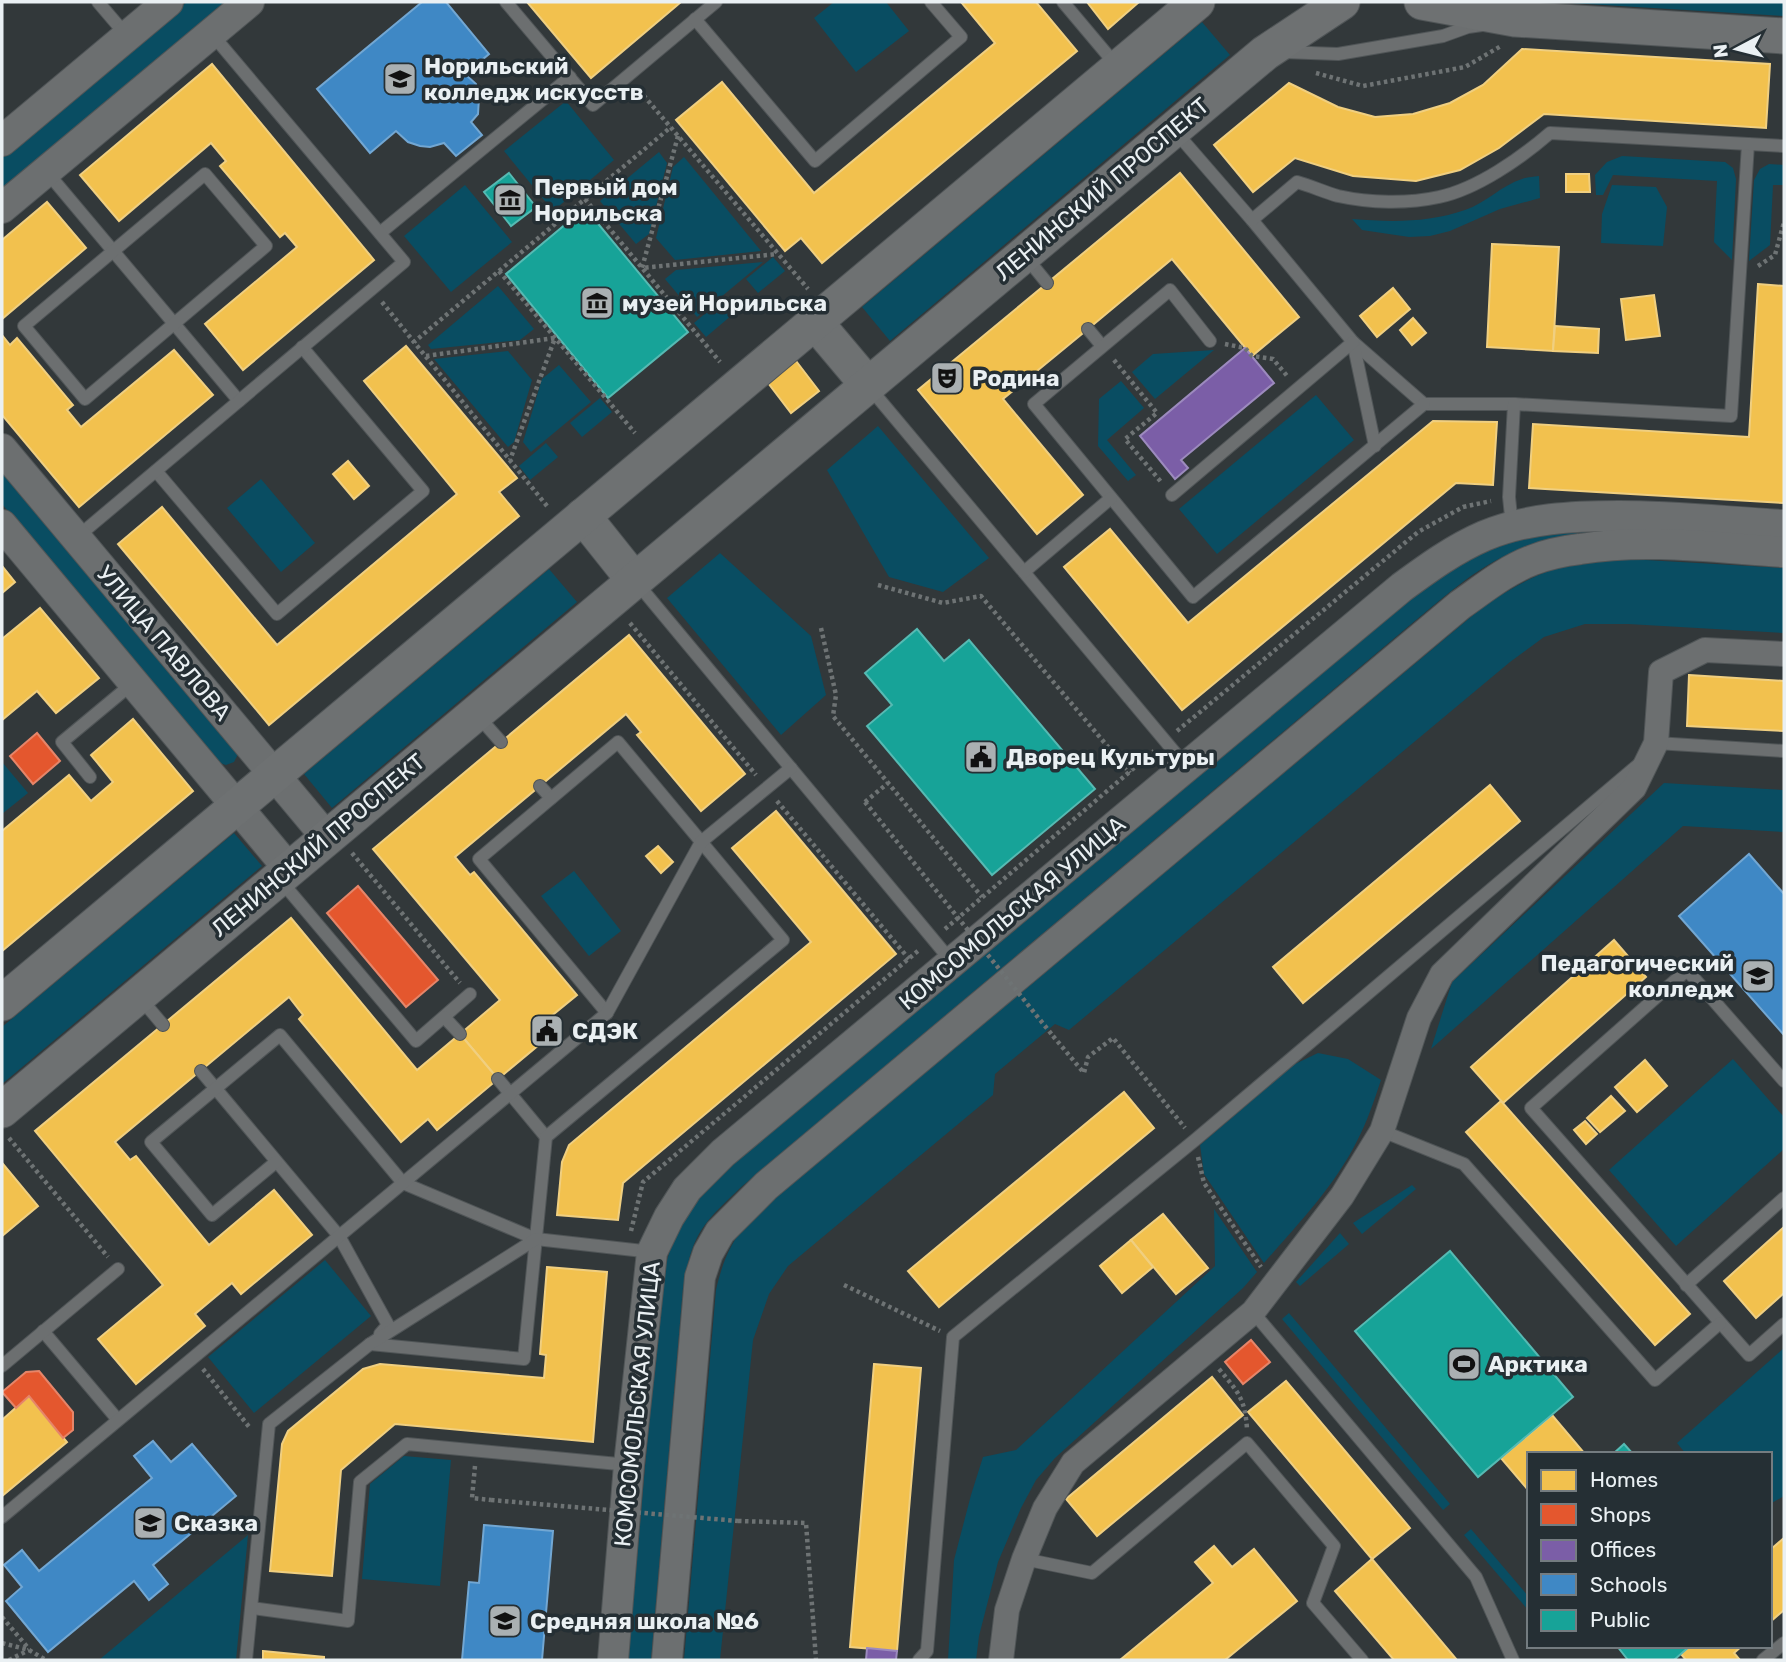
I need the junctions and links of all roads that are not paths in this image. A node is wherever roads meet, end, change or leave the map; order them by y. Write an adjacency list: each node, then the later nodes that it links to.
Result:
1 (98, 2): 14 (lane)
2 (168, 2): 14 (street)
3 (249, 2): 13 (street)
4 (506, 2): 18 (lane)
5 (716, 2): 11 (lane)
6 (931, 2): 11 (lane)
7 (1063, 2): 17 (lane)
8 (1197, 2): 17 (main road)
9 (1342, 2): 16 (main road, ЛЕНИНСКИЙ ПРОСПЕКТ)
10 (1422, 2): 12 (main road)
11 (695, 19): 18 (lane)
12 (1514, 31): 15 (main road); 16 (lane)
13 (211, 33): 23 (street); 26 (lane)
14 (127, 36): 20 (street)
15 (1784, 36)
16 (1265, 53): 19 (main road, ЛЕНИНСКИЙ ПРОСПЕКТ)
17 (1118, 68): 30 (main road)
18 (570, 77): 26 (lane)
19 (1173, 130): 25 (lane); 28 (main road, ЛЕНИНСКИЙ ПРОСПЕКТ)
20 (2, 141)
21 (1748, 144): 22 (lane); 25 (lane); 40 (lane)
22 (1784, 146)
23 (46, 171): 24 (street); 27 (lane)
24 (2, 208)
25 (1252, 220): 34 (lane)
26 (380, 233): 36 (lane)
27 (113, 251): 31 (lane); 31 (lane); 31 (lane)
28 (1024, 254): 29 (lane); 37 (main road, ЛЕНИНСКИЙ ПРОСПЕКТ)
29 (1047, 283)
30 (811, 306): 37 (main road); 46 (main road)
31 (174, 324): 38 (lane)
32 (1088, 329): 35 (lane)
33 (1210, 341): 35 (lane)
34 (1353, 342): 39 (lane); 41 (lane); 44 (lane)
35 (1102, 346): 45 (lane)
36 (302, 347): 38 (lane); 43 (lane)
37 (868, 385): 52 (lane); 53 (main road, ЛЕНИНСКИЙ ПРОСПЕКТ)
38 (239, 401): 43 (lane)
39 (1424, 404): 40 (lane); 41 (lane)
40 (1514, 404): 48 (lane)
41 (1375, 446): 45 (lane)
42 (2, 449): 50 (street, УЛИЦА ПАВЛОВА)
43 (156, 471): 50 (lane)
44 (1172, 495)
45 (1111, 498): 52 (lane)
46 (583, 516): 53 (main road); 62 (main road)
47 (2, 525): 55 (street)
48 (1512, 526): 49 (street, КОМСОМОЛЬСКАЯ УЛИЦА); 61 (street, КОМСОМОЛЬСКАЯ УЛИЦА)
49 (1784, 526)
50 (76, 538): 62 (street, УЛИЦА ПАВЛОВА)
51 (1784, 552): 108 (street)
52 (1024, 572): 61 (lane)
53 (634, 580): 56 (main road, ЛЕНИНСКИЙ ПРОСПЕКТ); 60 (lane)
54 (1784, 654): 58 (street)
55 (133, 683): 63 (lane); 66 (street)
56 (476, 713): 57 (lane); 68 (main road, ЛЕНИНСКИЙ ПРОСПЕКТ)
57 (501, 742)
58 (1653, 749): 59 (lane); 84 (street); 109 (lane)
59 (1784, 751)
60 (790, 768): 67 (lane); 70 (lane)
61 (1188, 768): 70 (street, КОМСОМОЛЬСКАЯ УЛИЦА)
62 (275, 775): 66 (main road); 68 (street, УЛИЦА ПАВЛОВА)
63 (90, 777)
64 (540, 786): 65 (lane)
65 (551, 798): 67 (lane); 74 (lane)
66 (237, 806): 69 (street); 73 (main road)
67 (701, 842): 74 (lane); 85 (lane)
68 (338, 844): 69 (main road, ЛЕНИНСКИЙ ПРОСПЕКТ)
69 (284, 874): 72 (main road, ЛЕНИНСКИЙ ПРОСПЕКТ); 75 (lane)
70 (952, 962): 91 (street, КОМСОМОЛЬСКАЯ УЛИЦА)
71 (470, 994): 75 (lane)
72 (138, 996): 76 (lane); 83 (main road, ЛЕНИНСКИЙ ПРОСПЕКТ)
73 (2, 1003)
74 (607, 1013): 82 (lane)
75 (444, 1017): 77 (lane)
76 (163, 1025)
77 (460, 1034)
78 (201, 1071): 81 (lane)
79 (498, 1079): 82 (lane)
80 (1784, 1081): 93 (lane)
81 (215, 1089): 86 (lane); 86 (lane); 87 (lane)
82 (510, 1093): 85 (lane); 87 (lane)
83 (5, 1123)
84 (1382, 1131): 94 (street); 95 (lane)
85 (546, 1137): 90 (lane)
86 (276, 1162): 89 (lane)
87 (402, 1183): 89 (lane); 90 (lane)
88 (1784, 1198): 93 (lane)
89 (339, 1237): 98 (lane); 100 (lane)
90 (536, 1239): 91 (lane); 98 (lane); 98 (lane)
91 (652, 1252): 101 (street, КОМСОМОЛЬСКАЯ УЛИЦА)
92 (118, 1269): 97 (lane)
93 (1686, 1285): 95 (lane)
94 (1253, 1312): 103 (street); 112 (lane)
95 (1720, 1322): 96 (lane)
96 (1784, 1324)
97 (43, 1331): 99 (lane); 100 (lane)
98 (370, 1344): 104 (lane)
99 (2, 1366)
100 (118, 1420): 102 (lane)
101 (629, 1465): 104 (lane); 107 (street, КОМСОМОЛЬСКАЯ УЛИЦА)
102 (2, 1517)
103 (1024, 1559): 110 (street); 111 (lane)
104 (252, 1608): 106 (lane)
105 (1784, 1643): 113 (lane)
106 (246, 1660)
107 (613, 1660)
108 (667, 1660)
109 (919, 1660)
110 (1001, 1660)
111 (1362, 1660)
112 (1513, 1660)
113 (1763, 1660)

